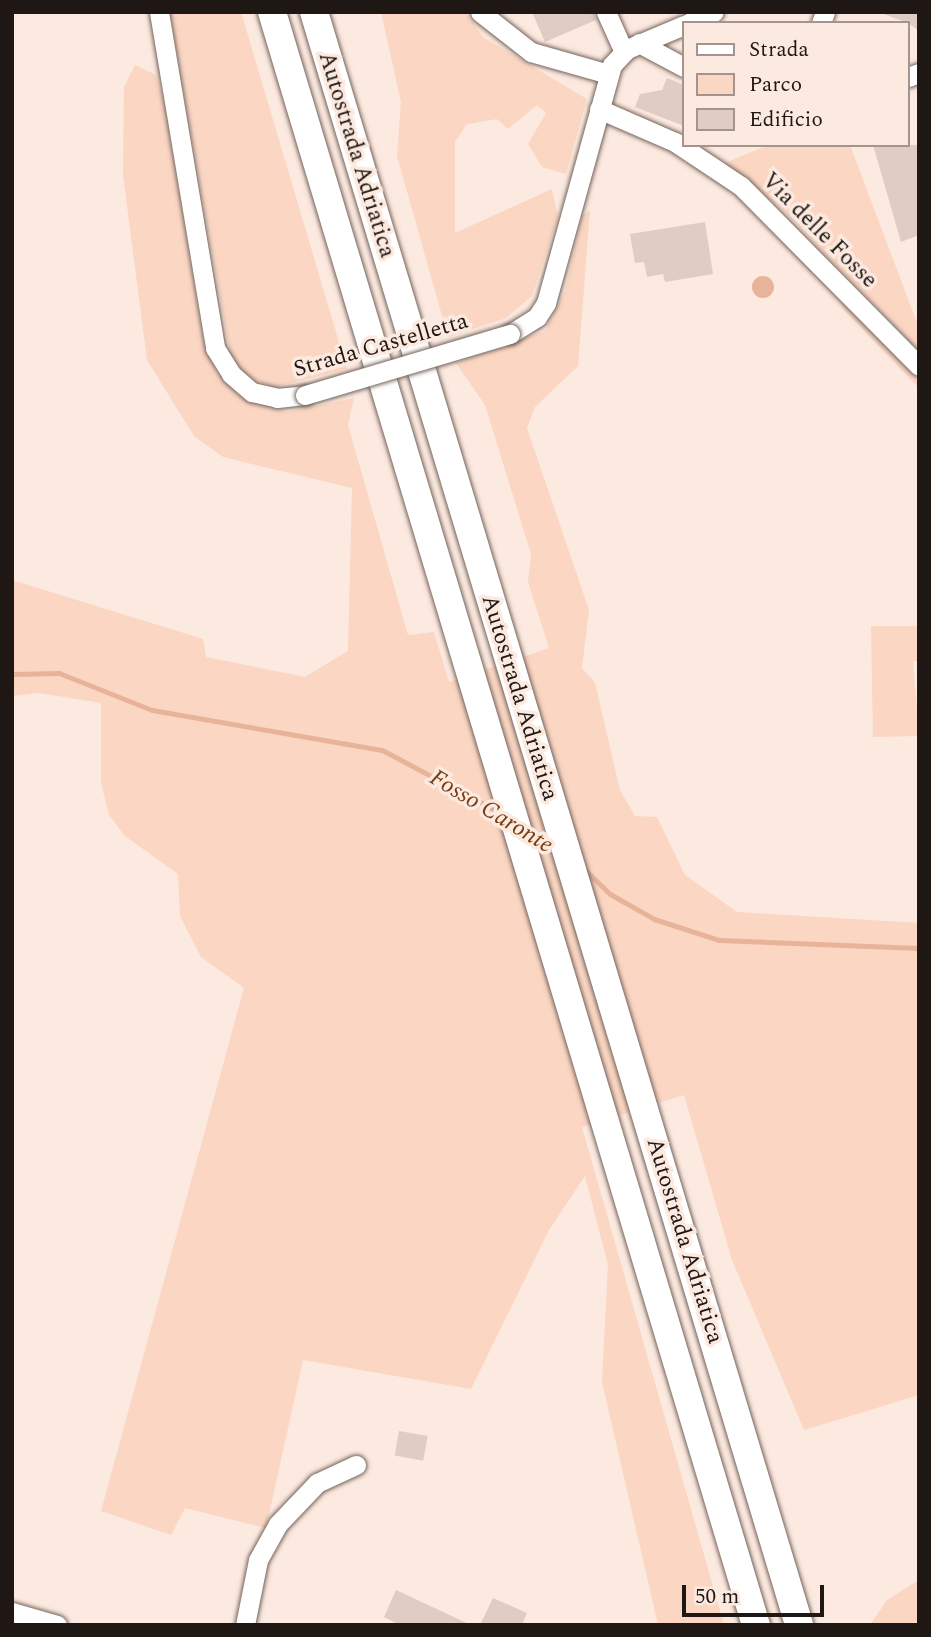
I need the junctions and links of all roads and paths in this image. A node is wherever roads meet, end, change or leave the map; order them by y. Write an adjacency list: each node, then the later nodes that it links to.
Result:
1 (159, 12): 12 (street, Strada Castelletta, bridge)
2 (272, 12): 20 (highway, Autostrada Adriatica)
3 (314, 12): 21 (highway, Autostrada Adriatica)
4 (480, 12): 11 (street)
5 (606, 12): 9 (street)
6 (714, 12): 7 (street)
7 (693, 21)
8 (682, 26): 9 (street)
9 (632, 48): 10 (street); 11 (street)
10 (682, 66)
11 (608, 74): 12 (street, Strada Castelletta)
12 (599, 108): 13 (street, Via delle Fosse)
13 (682, 147)
14 (682, 147): 15 (street, Via delle Fosse)
15 (919, 366)
16 (356, 1465): 19 (street)
17 (12, 1612): 18 (street)
18 (57, 1625)
19 (245, 1625)
20 (756, 1625)
21 (799, 1625)

